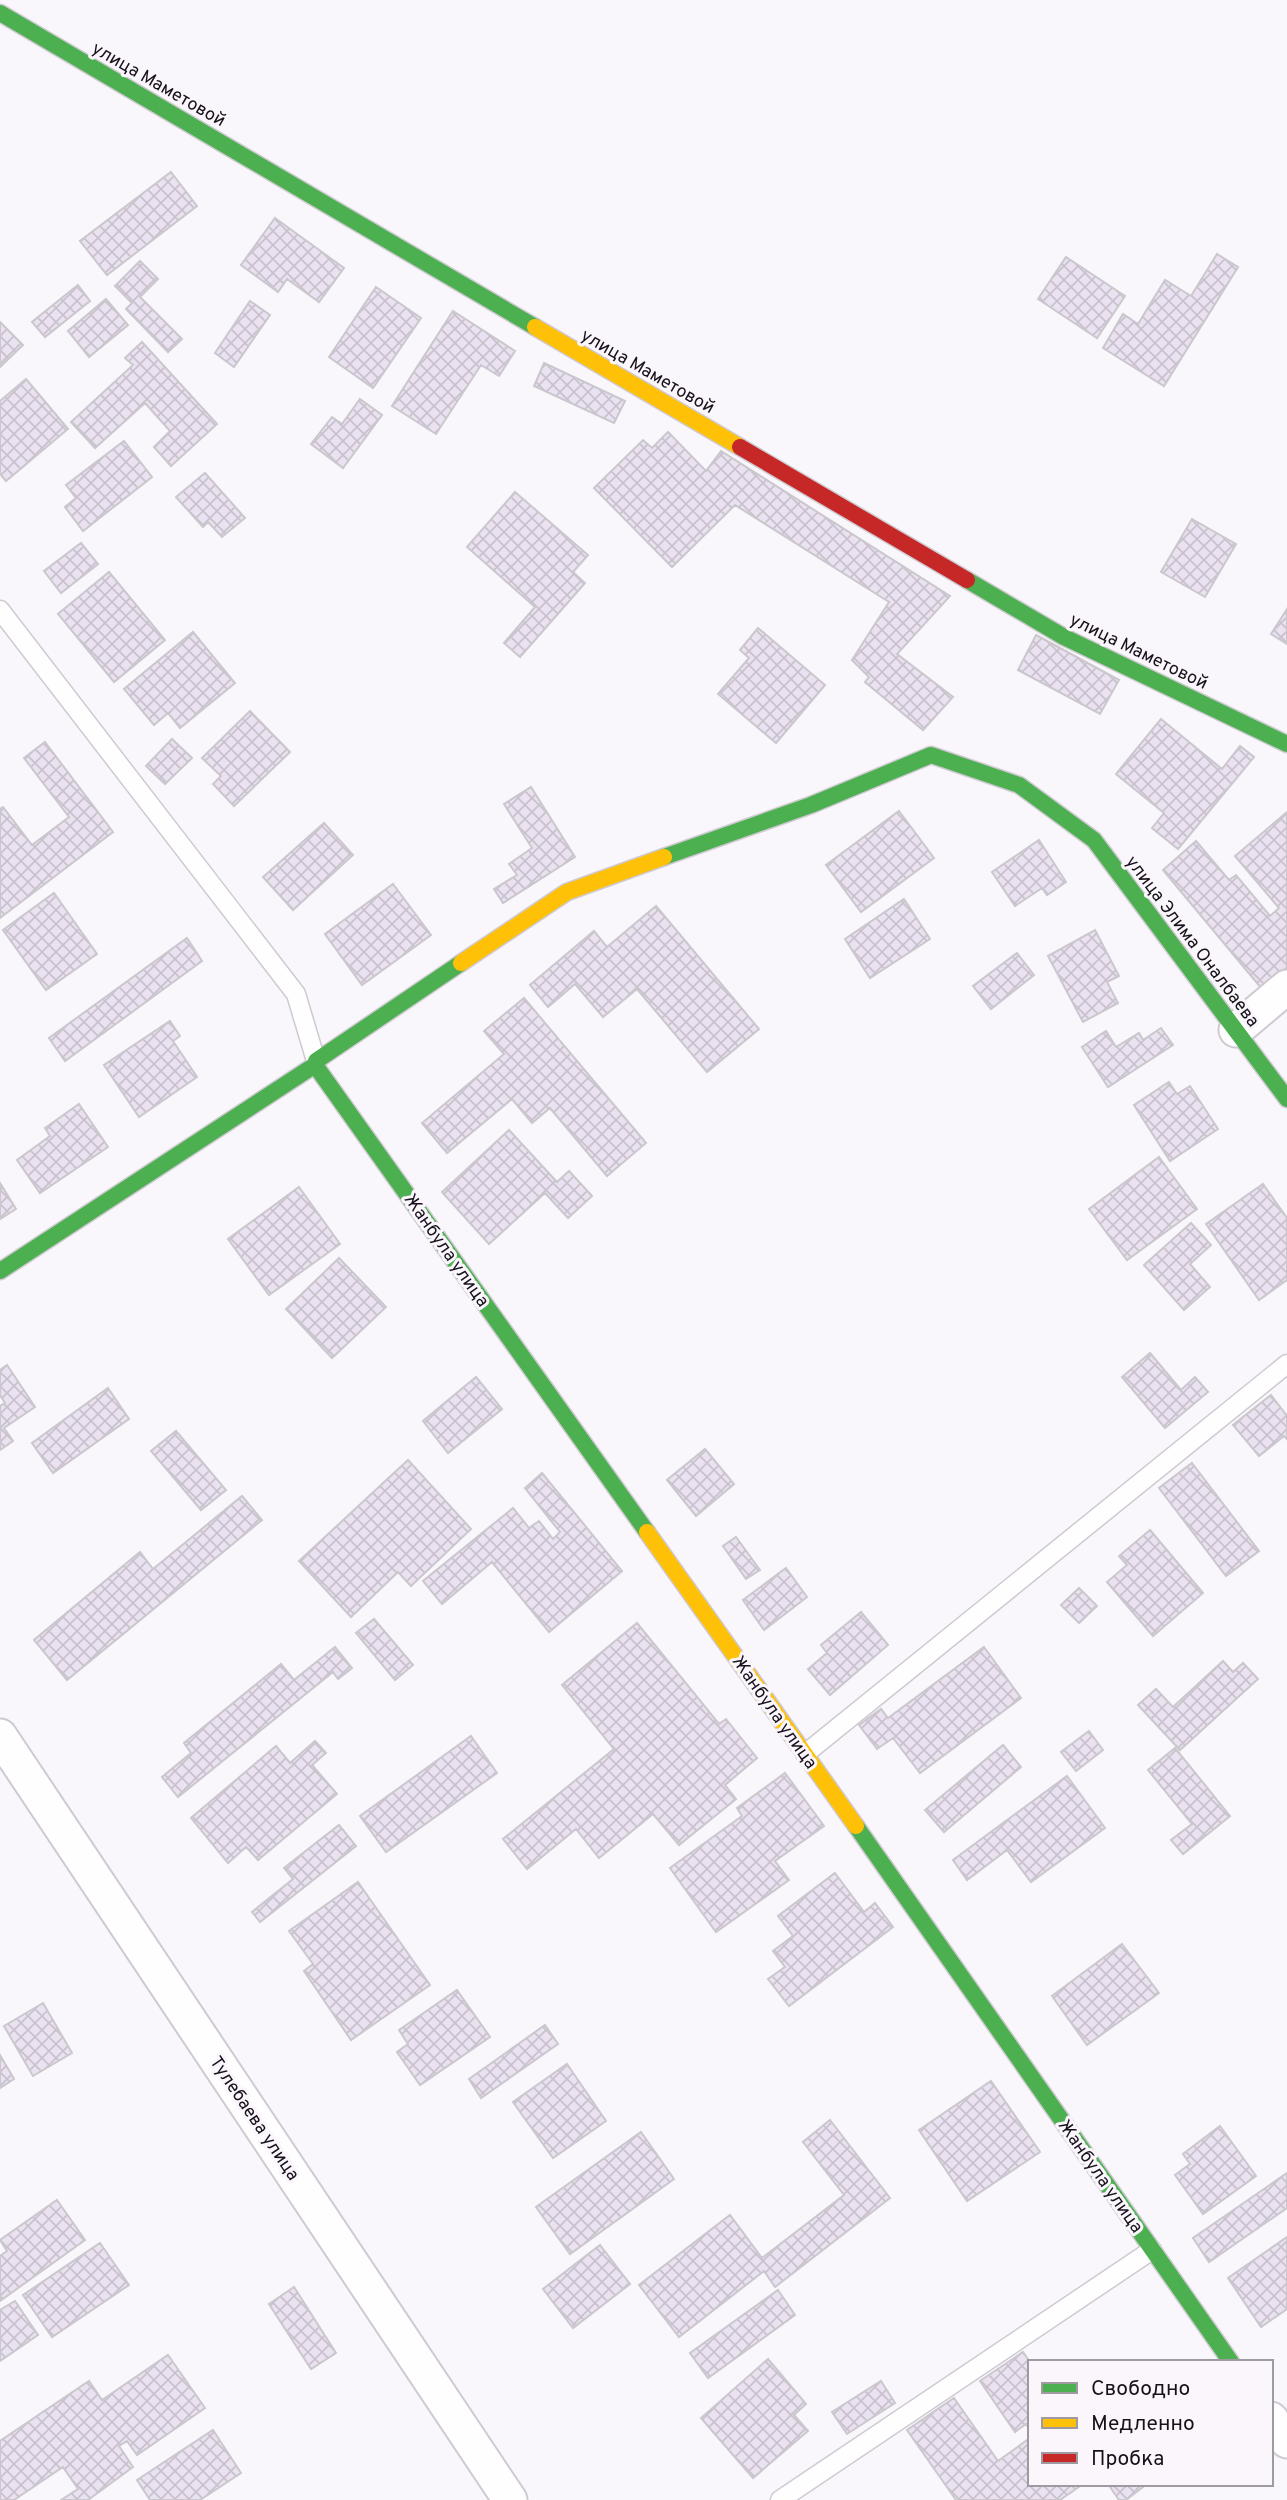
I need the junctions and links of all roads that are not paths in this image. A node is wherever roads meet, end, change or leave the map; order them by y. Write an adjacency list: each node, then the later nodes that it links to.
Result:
1 (0, 13): 3 (street, улица Маметовой)
2 (0, 610): 6 (lane)
3 (1287, 744)
4 (1287, 987): 5 (street)
5 (1236, 1030): 6 (street, улица Элима Оналбаева); 7 (street, улица Элима Оналбаева)
6 (316, 1063): 8 (street, улица Элима Оналбаева); 11 (street, Жанбула улица)
7 (1287, 1099)
8 (0, 1271)
9 (1287, 1364): 11 (lane)
10 (0, 1736): 16 (street, Тулебаева улица)
11 (805, 1754): 12 (street, Жанбула улица)
12 (1153, 2250): 13 (street, Жанбула улица); 17 (lane)
13 (1230, 2360)
14 (1273, 2421): 15 (street)
15 (1287, 2441)
16 (510, 2500)
17 (780, 2500)

